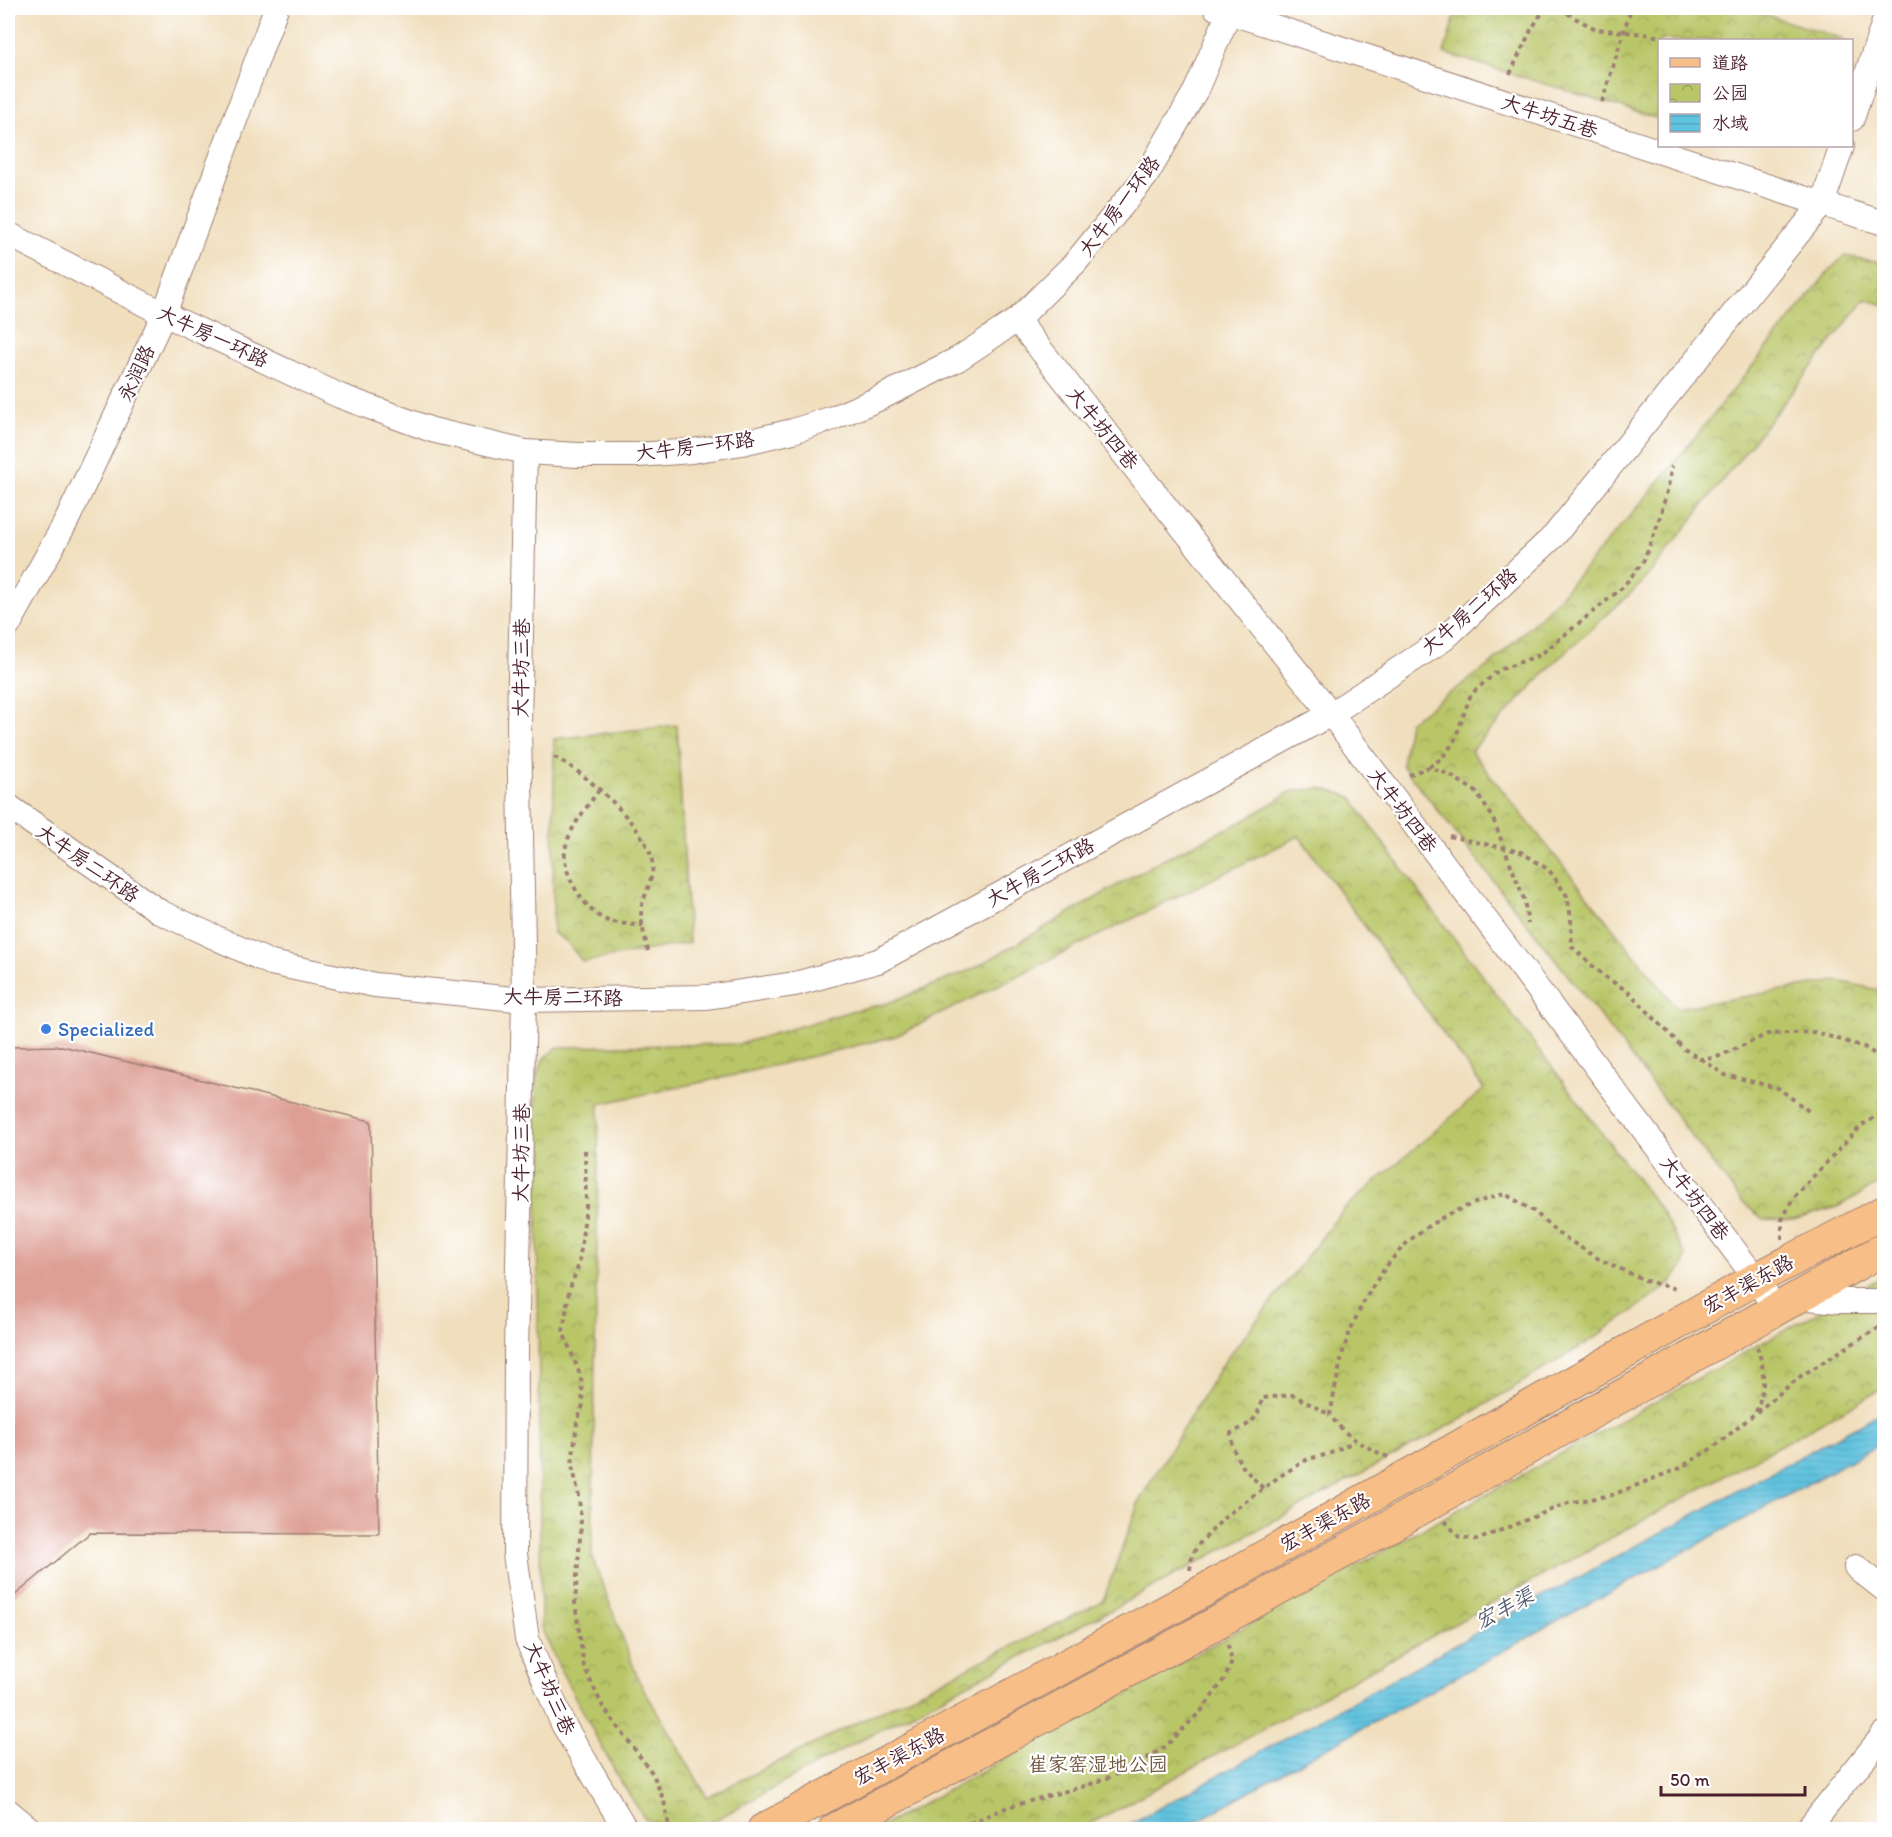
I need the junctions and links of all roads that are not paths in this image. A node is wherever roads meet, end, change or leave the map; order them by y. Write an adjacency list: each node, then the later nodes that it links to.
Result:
1 (276, 8): 9 (street, 永润路)
2 (1225, 9): 6 (street, 大牛坊五巷); 10 (street, 大牛房一环路)
3 (1884, 22): 4 (street)
4 (1853, 113)
5 (1842, 147): 6 (street, 大牛房二环路)
6 (1822, 204): 7 (street, 大牛坊五巷); 13 (street, 大牛房二环路)
7 (1884, 223)
8 (8, 234): 9 (street, 大牛房一环路)
9 (164, 314): 11 (street, 大牛房一环路); 12 (street, 永润路)
10 (1017, 320): 11 (street, 大牛房一环路); 13 (street, 大牛坊四巷)
11 (525, 452): 15 (street, 大牛坊三巷)
12 (8, 626)
13 (1331, 714): 15 (street, 大牛房二环路); 18 (street, 大牛坊四巷)
14 (8, 806): 15 (street, 大牛房二环路)
15 (524, 1000): 26 (street, 大牛坊三巷)
16 (1884, 1212): 18 (main road, 宏丰渠东路)
17 (1884, 1249): 20 (main road, 宏丰渠东路)
18 (1769, 1272): 20 (street, 大牛坊四巷); 27 (main road, 宏丰渠东路)
19 (1884, 1301): 20 (street)
20 (1788, 1303): 28 (main road, 宏丰渠东路)
21 (1856, 1568): 22 (street)
22 (1884, 1589)
23 (1884, 1734): 29 (street)
24 (8, 1811): 25 (street)
25 (31, 1830)
26 (626, 1830)
27 (763, 1830)
28 (834, 1830)
29 (1807, 1830)

